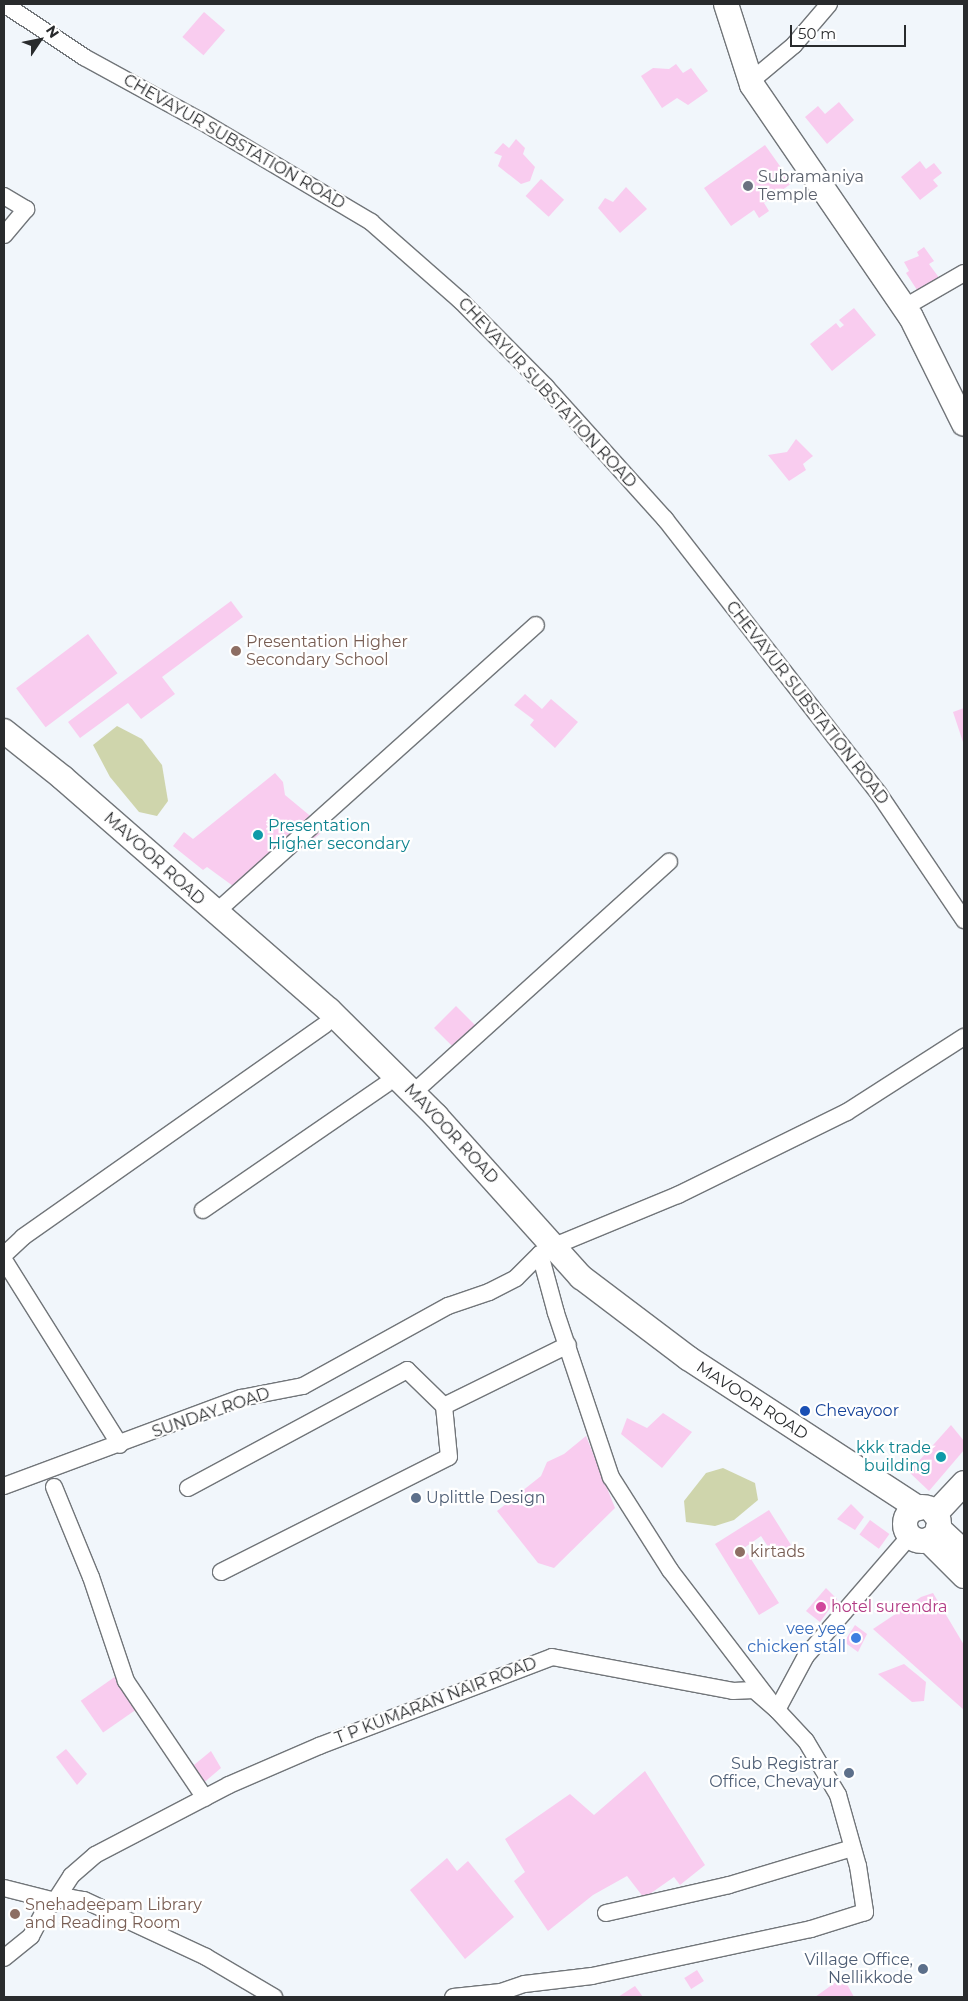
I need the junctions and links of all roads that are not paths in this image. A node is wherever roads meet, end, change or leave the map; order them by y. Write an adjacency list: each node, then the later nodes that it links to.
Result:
1 (4, 4): 15 (street, CHEVAYUR SUBSTATION ROAD)
2 (726, 4): 4 (main road)
3 (829, 4): 4 (street)
4 (751, 81): 8 (main road)
5 (4, 196): 6 (street)
6 (4, 236)
7 (964, 273): 8 (street)
8 (905, 307): 9 (main road)
9 (964, 424)
10 (536, 625): 14 (street)
11 (4, 731): 14 (main road, MAVOOR ROAD)
12 (4, 746): 16 (main road, MAVOOR ROAD)
13 (669, 862): 19 (street)
14 (215, 913): 19 (main road, MAVOOR ROAD)
15 (964, 920)
16 (326, 1025): 18 (main road, MAVOOR ROAD); 22 (street)
17 (964, 1037): 21 (street)
18 (386, 1084): 20 (street); 21 (main road, MAVOOR ROAD)
19 (414, 1093): 21 (main road, MAVOOR ROAD)
20 (202, 1210)
21 (547, 1250): 24 (street); 26 (street, SUNDAY ROAD); 31 (main road, MAVOOR ROAD)
22 (4, 1255)
23 (4, 1260): 26 (street)
24 (568, 1345): 25 (street); 35 (street)
25 (444, 1406): 30 (street); 33 (street)
26 (120, 1445): 28 (street, SUNDAY ROAD)
27 (964, 1483): 31 (main road)
28 (4, 1486)
29 (54, 1487): 36 (street)
30 (188, 1488)
31 (923, 1524): 32 (main road); 34 (main road); 35 (street)
32 (964, 1552)
33 (221, 1572)
34 (964, 1576)
35 (777, 1710): 36 (street, T P KUMARAN NAIR ROAD); 37 (street)
36 (205, 1798): 39 (street, T P KUMARAN NAIR ROAD)
37 (852, 1848): 40 (street); 43 (street)
38 (4, 1888): 39 (street)
39 (55, 1900): 41 (street, T P KUMARAN NAIR ROAD); 42 (street)
40 (606, 1913)
41 (4, 1958)
42 (267, 1996)
43 (453, 1997)

